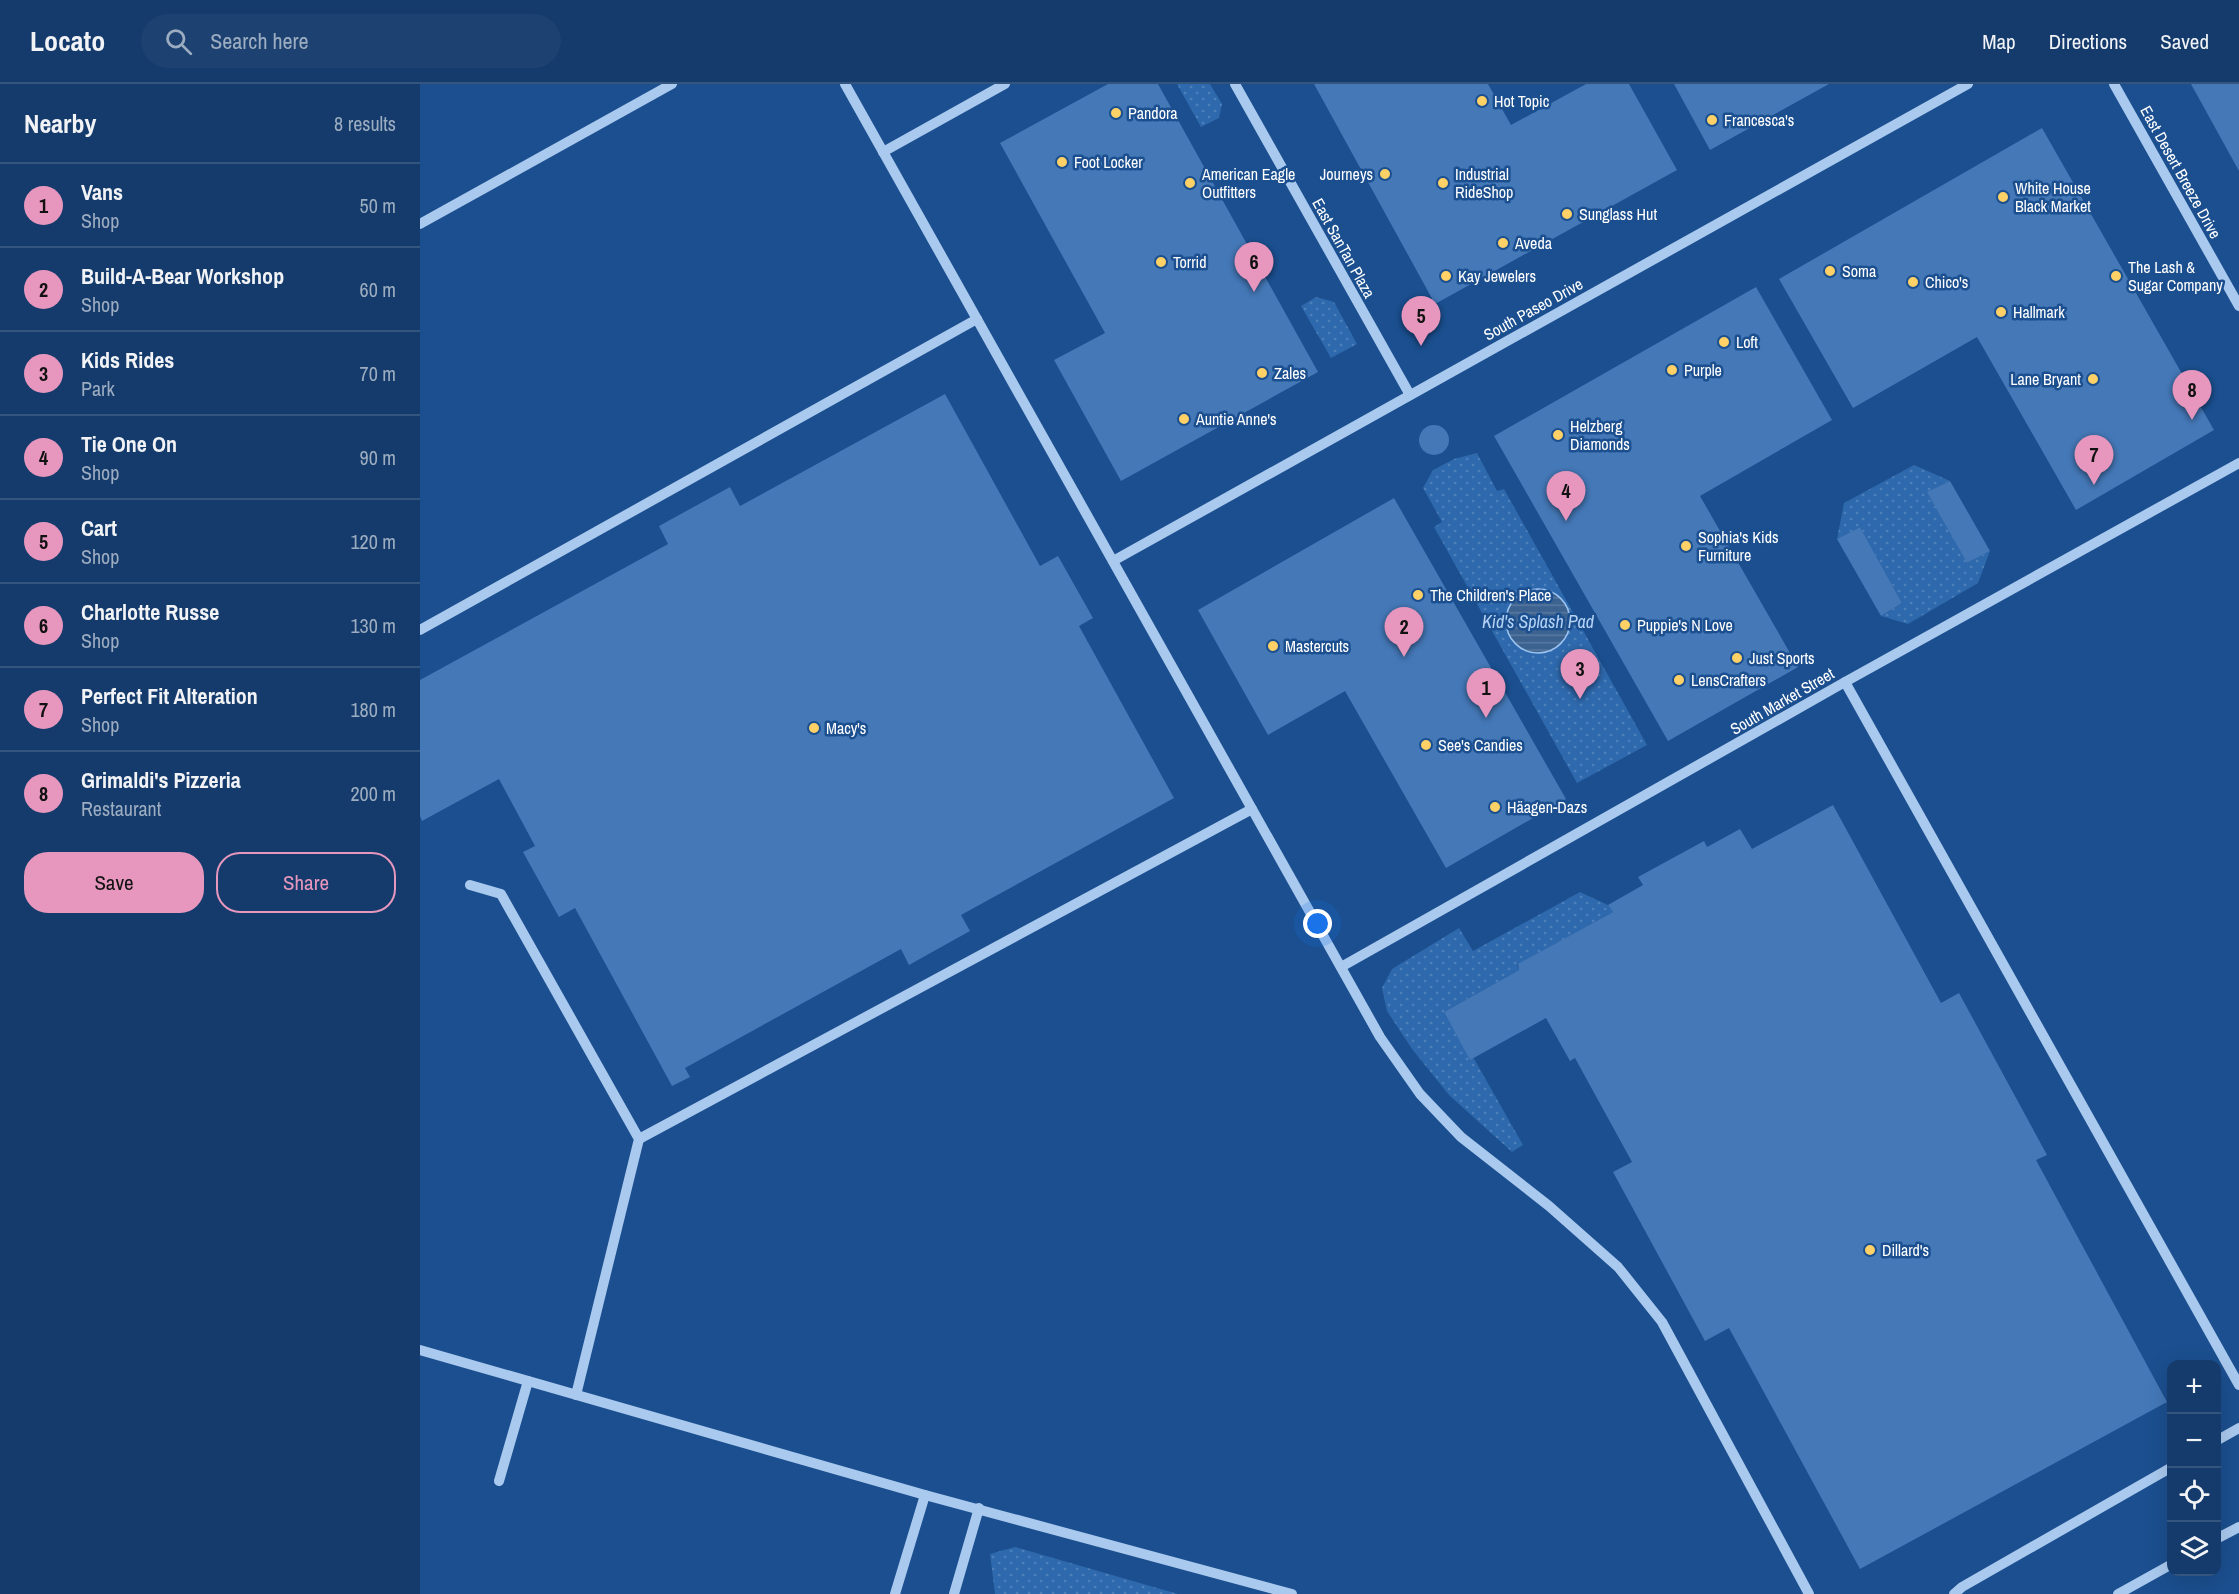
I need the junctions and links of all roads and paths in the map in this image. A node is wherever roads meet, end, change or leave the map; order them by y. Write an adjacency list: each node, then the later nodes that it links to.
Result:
1 (672, 84): 8 (lane)
2 (845, 84): 7 (lane)
3 (1005, 84): 7 (lane)
4 (1235, 84): 11 (lane, East SanTan Plaza)
5 (1968, 84): 11 (lane, South Paseo Drive)
6 (2114, 84): 9 (lane, East Desert Breeze Drive)
7 (883, 152): 10 (lane)
8 (420, 225)
9 (2239, 306)
10 (977, 319): 13 (lane); 14 (lane)
11 (1410, 395): 13 (lane, South Paseo Drive)
12 (2239, 463): 15 (lane, South Market Street)
13 (1113, 561): 16 (lane)
14 (420, 630)
15 (1845, 682): 18 (lane, South Market Street); 22 (lane)
16 (1252, 809): 18 (lane); 19 (lane)
17 (470, 885): 19 (lane)
18 (1341, 967): 36 (lane)
19 (639, 1139): 23 (lane)
20 (420, 1350): 21 (lane)
21 (528, 1381): 23 (lane); 27 (lane)
22 (2239, 1385)
23 (576, 1395): 28 (lane)
24 (2239, 1428): 25 (lane)
25 (2221, 1439)
26 (2170, 1468): 37 (lane)
27 (499, 1481)
28 (925, 1495): 29 (lane); 33 (lane)
29 (979, 1508): 34 (lane); 35 (lane)
30 (2239, 1527): 31 (lane)
31 (2221, 1537)
32 (2167, 1567): 38 (lane)
33 (895, 1594)
34 (954, 1594)
35 (1293, 1594)
36 (1809, 1594)
37 (1954, 1594)
38 (2118, 1594)

